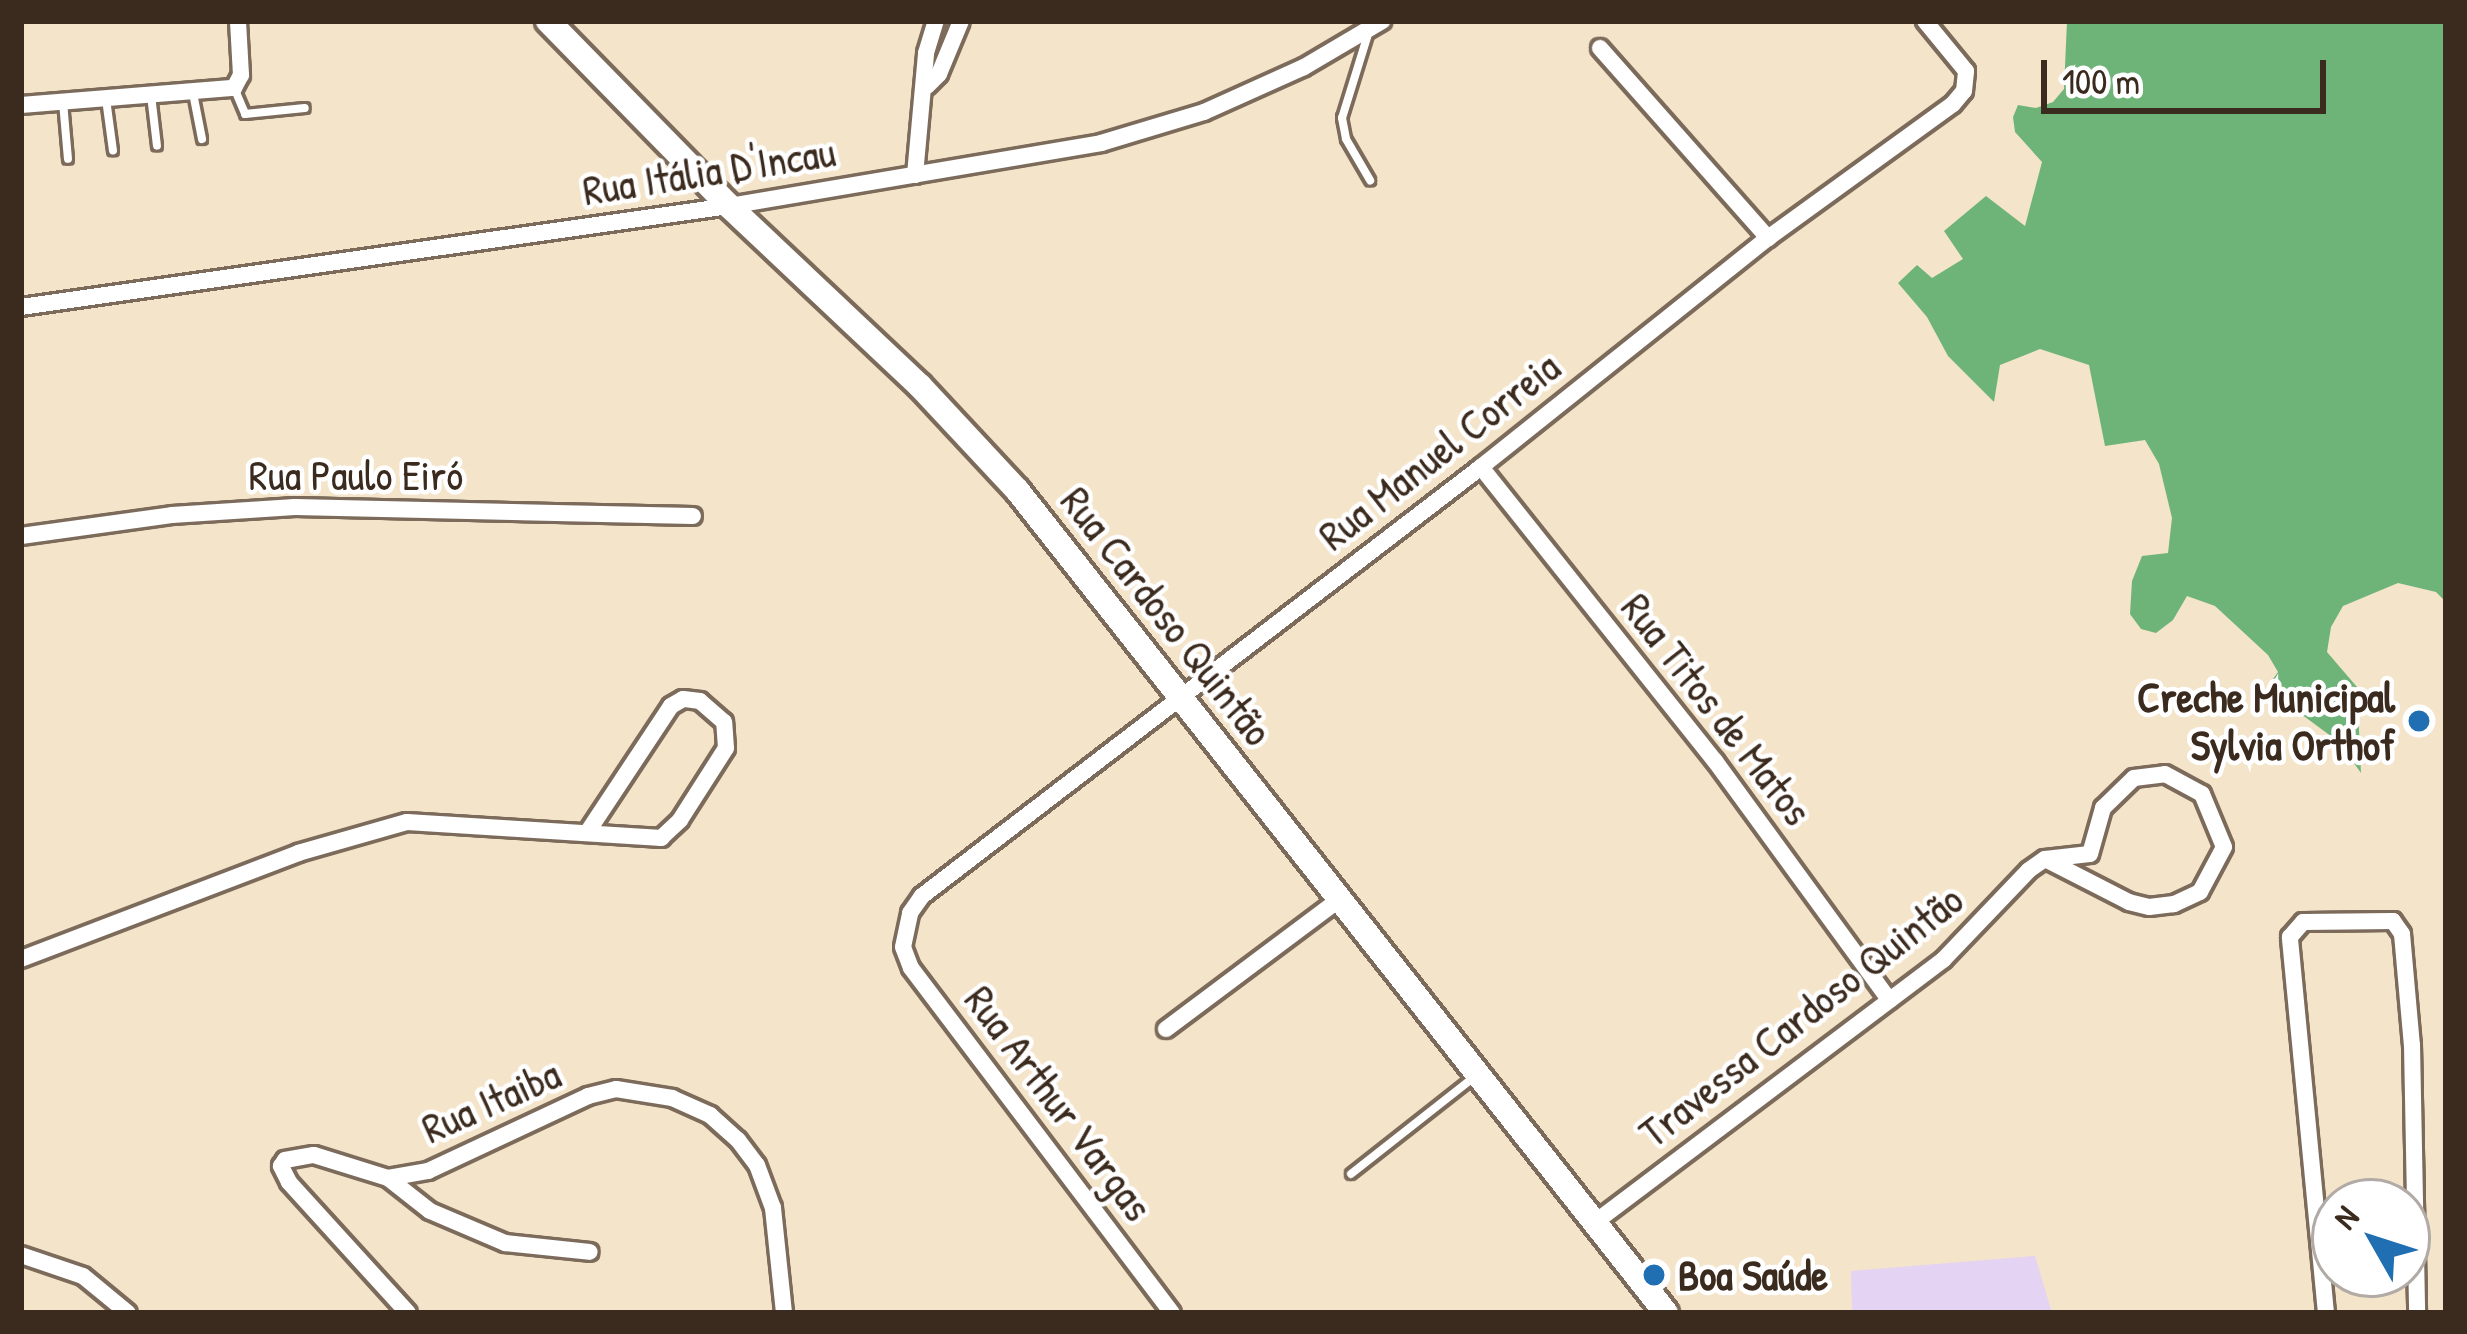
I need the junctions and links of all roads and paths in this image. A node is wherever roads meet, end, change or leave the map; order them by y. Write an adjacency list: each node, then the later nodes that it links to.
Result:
1 (238, 21): 9 (street)
2 (548, 21): 22 (street, Rua Cardoso Quintão)
3 (936, 21): 8 (street)
4 (961, 21): 8 (street)
5 (1925, 21): 23 (street, Rua Manuel Correia)
6 (1376, 25): 20 (street, Rua Itália D'Incau); 21 (lane)
7 (1600, 48): 23 (street)
8 (926, 86): 20 (street)
9 (234, 88): 10 (street); 15 (lane)
10 (193, 92): 11 (street); 16 (lane)
11 (151, 95): 12 (street); 17 (lane)
12 (106, 99): 13 (street); 18 (lane)
13 (62, 102): 14 (street); 19 (lane)
14 (21, 105)
15 (305, 108)
16 (202, 139)
17 (157, 146)
18 (113, 151)
19 (68, 159)
20 (914, 175): 22 (street, Rua Itália D'Incau)
21 (1370, 180)
22 (729, 206): 24 (street, Rua Itália D'Incau); 28 (street, Rua Cardoso Quintão)
23 (1768, 238): 25 (street, Rua Manuel Correia)
24 (21, 307)
25 (1480, 467): 28 (street, Rua Manuel Correia); 34 (street, Rua Titos de Matos)
26 (693, 516): 27 (street, Rua Paulo Eiró)
27 (21, 536)
28 (1180, 696): 31 (street, Rua Cardoso Quintão); 32 (street, Rua Manuel Correia)
29 (587, 833): 29 (street); 33 (street)
30 (2045, 860): 30 (street, Travessa Cardoso Quintão); 34 (street, Travessa Cardoso Quintão)
31 (1340, 898): 35 (street); 36 (street, Rua Cardoso Quintão)
32 (904, 932): 45 (street, Rua Arthur Vargas)
33 (21, 959)
34 (1889, 1000): 39 (street, Travessa Cardoso Quintão)
35 (1166, 1029)
36 (1478, 1074): 37 (lane); 39 (street, Rua Cardoso Quintão)
37 (1351, 1174)
38 (388, 1178): 40 (street); 43 (street, Rua Itaiba); 44 (street, Rua Itaiba)
39 (1594, 1223): 46 (street, Rua Cardoso Quintão)
40 (590, 1252)
41 (21, 1255): 42 (street)
42 (128, 1313)
43 (409, 1313)
44 (784, 1313)
45 (1172, 1313)
46 (1666, 1313)
47 (2326, 1313): 48 (street)
48 (2417, 1313)

